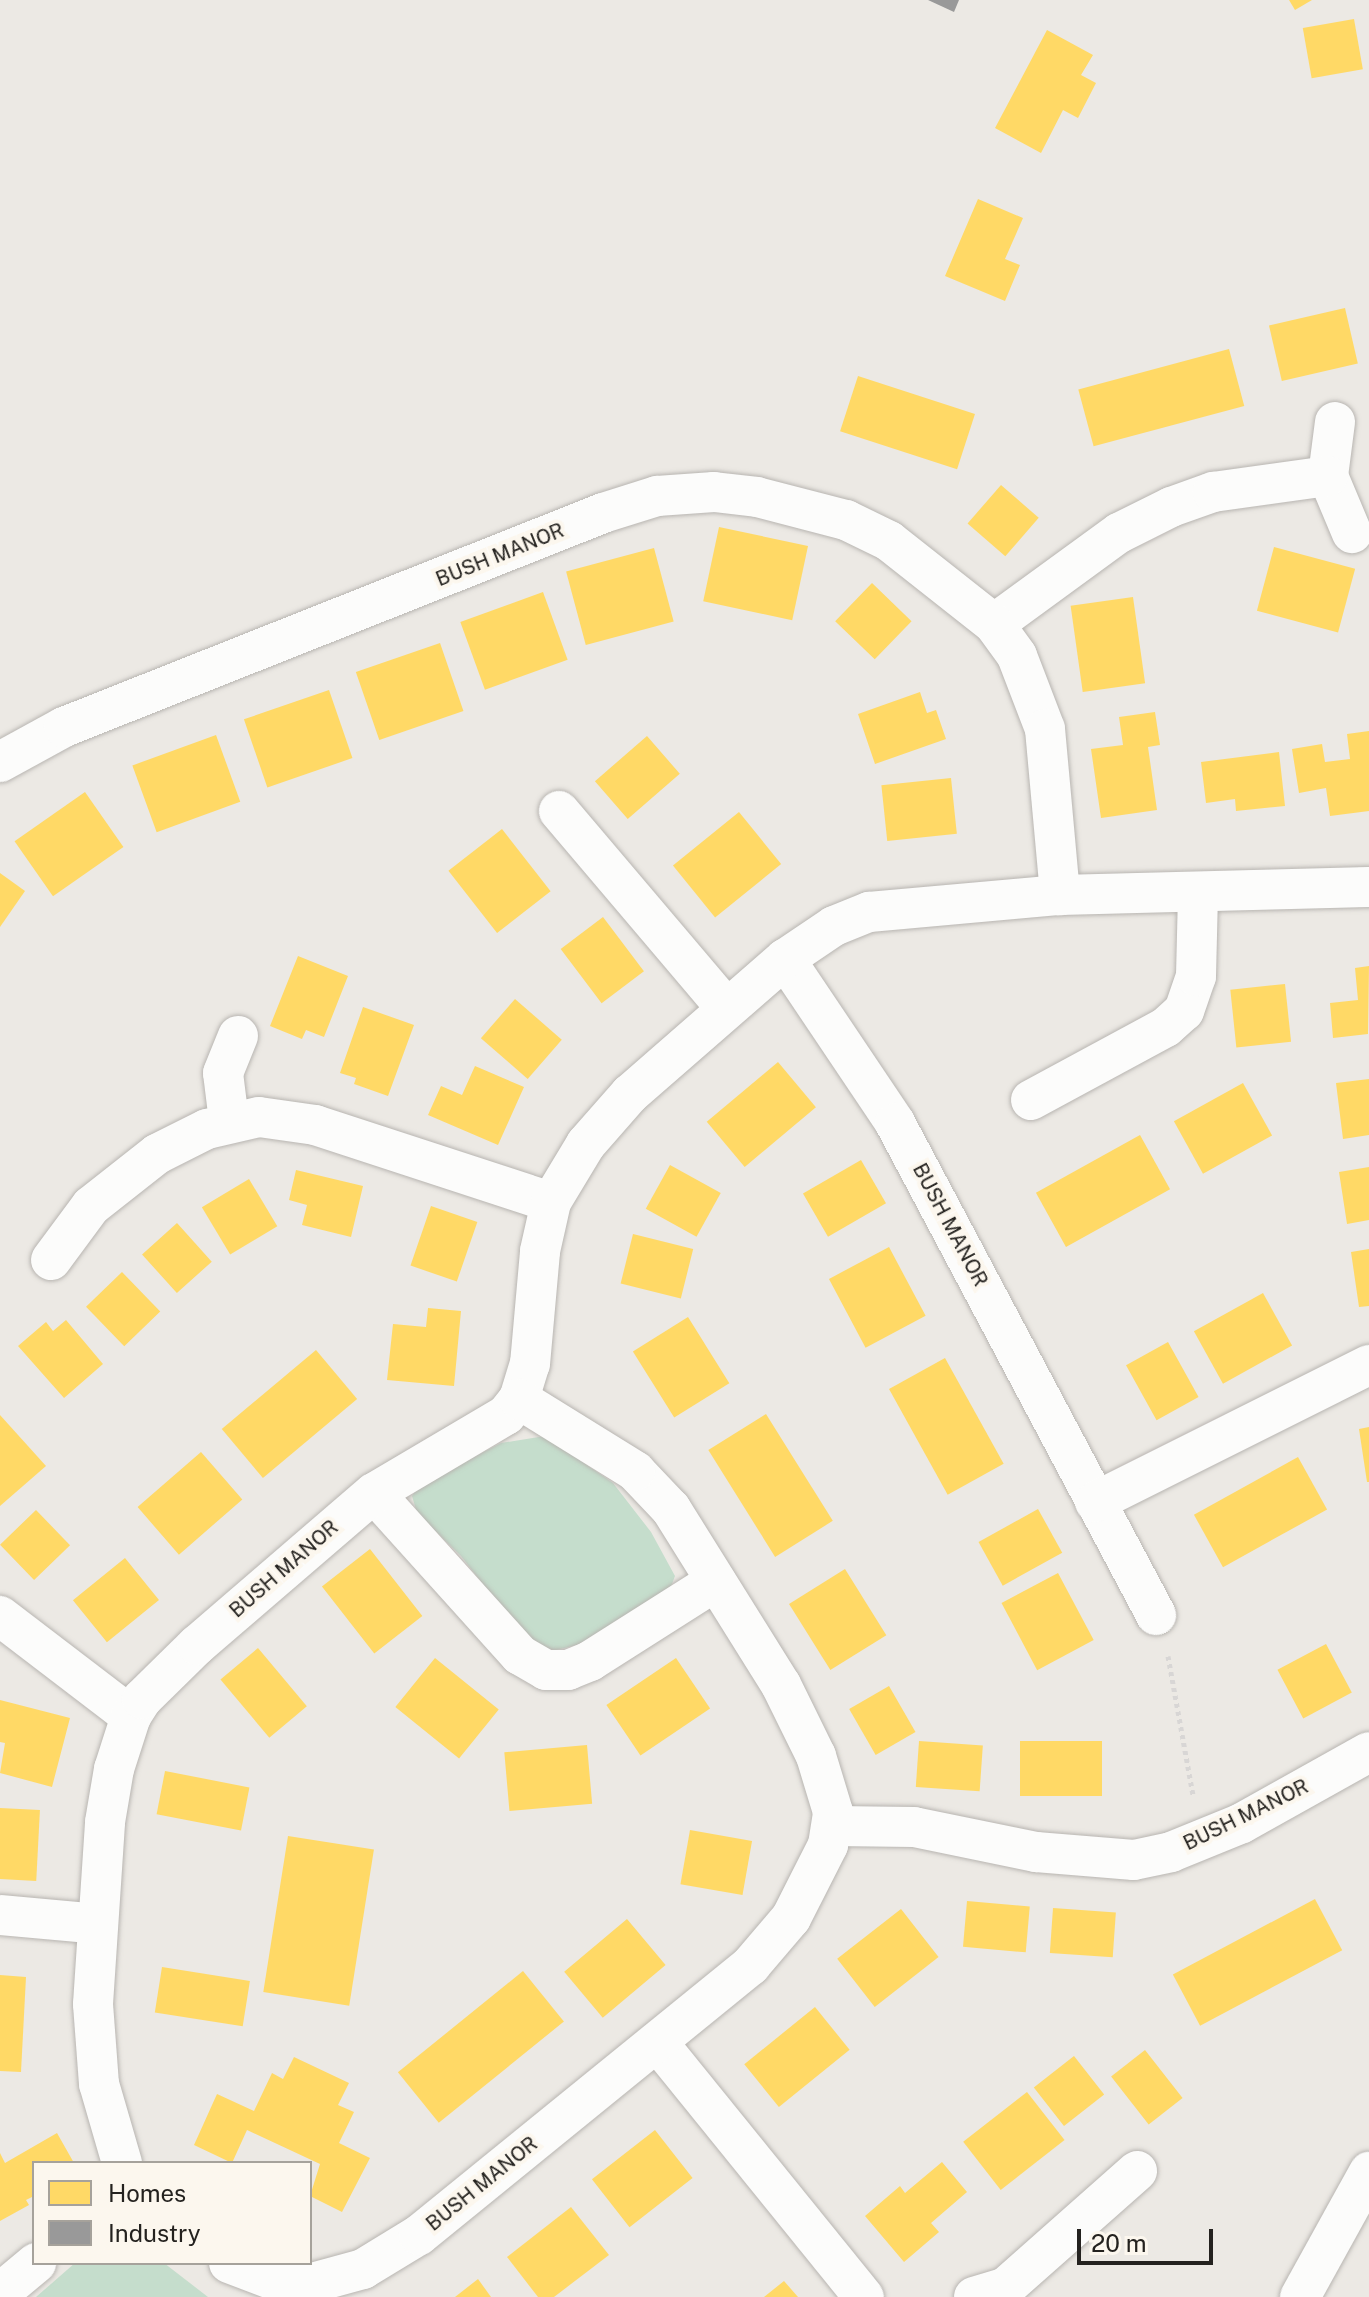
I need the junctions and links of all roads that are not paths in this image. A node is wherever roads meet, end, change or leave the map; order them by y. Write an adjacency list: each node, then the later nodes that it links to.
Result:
1 (1335, 422): 2 (street)
2 (1328, 476): 3 (street); 4 (street)
3 (1352, 533)
4 (994, 624): 5 (street, BUSH MANOR); 9 (street, BUSH MANOR)
5 (0, 762)
6 (559, 811): 11 (street)
7 (1369, 887): 8 (street, BUSH MANOR)
8 (1198, 894): 9 (street, BUSH MANOR); 13 (street)
9 (1060, 895): 10 (street, BUSH MANOR)
10 (785, 959): 11 (street, BUSH MANOR); 20 (street, BUSH MANOR)
11 (726, 1008): 15 (street, BUSH MANOR)
12 (238, 1036): 14 (street)
13 (1031, 1100)
14 (229, 1121): 15 (street); 16 (street)
15 (551, 1202): 18 (street, BUSH MANOR)
16 (51, 1260)
17 (1369, 1365): 20 (street)
18 (519, 1399): 19 (street, BUSH MANOR); 21 (street)
19 (374, 1493): 21 (street); 24 (street, BUSH MANOR)
20 (1095, 1502): 22 (street, BUSH MANOR)
21 (716, 1581): 26 (street)
22 (1156, 1615)
23 (0, 1616): 24 (street)
24 (131, 1716): 28 (street, BUSH MANOR)
25 (1369, 1752): 26 (street, BUSH MANOR)
26 (833, 1826): 29 (street, BUSH MANOR)
27 (0, 1915): 28 (street)
28 (98, 1924): 30 (street, BUSH MANOR)
29 (658, 2043): 35 (street, BUSH MANOR); 37 (street)
30 (121, 2161)
31 (1137, 2171): 38 (street)
32 (1369, 2172): 39 (street)
33 (34, 2265): 36 (street)
34 (233, 2265): 35 (street, BUSH MANOR)
35 (287, 2291)
36 (0, 2293)
37 (864, 2297)
38 (974, 2297)
39 (1300, 2297)

